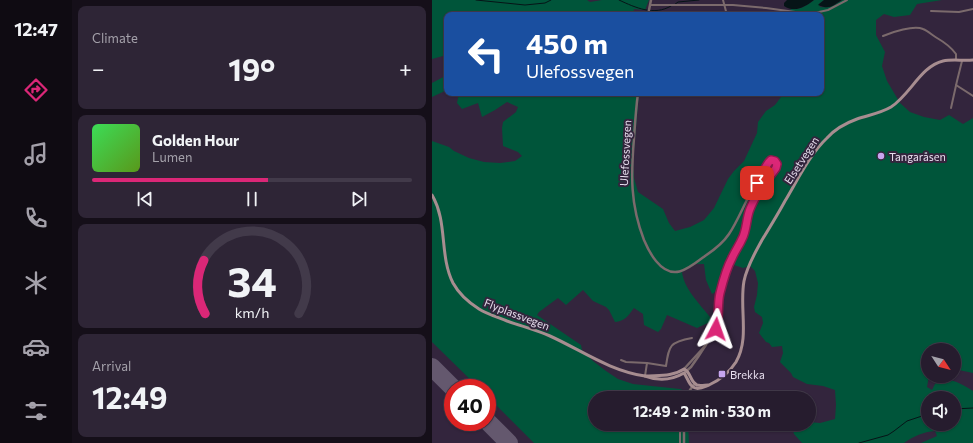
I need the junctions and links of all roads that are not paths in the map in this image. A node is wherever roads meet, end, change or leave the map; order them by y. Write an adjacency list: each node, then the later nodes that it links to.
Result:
1 (651, 0): 5 (street)
2 (723, 0): 4 (street)
3 (847, 0): 11 (street)
4 (723, 4): 5 (street); 9 (street); 10 (street)
5 (650, 5): 8 (street)
6 (973, 9): 7 (street)
7 (932, 11)
8 (649, 12)
9 (726, 12)
10 (795, 12)
11 (819, 12)
12 (883, 36): 13 (street)
13 (956, 60): 15 (main road, Elsetvegen); 27 (main road, Elsetvegen)
14 (973, 60): 15 (main road, Elsetvegen)
15 (962, 61): 16 (street)
16 (956, 85): 18 (street); 19 (street)
17 (638, 96): 24 (street, Ulefossvegen)
18 (973, 96)
19 (951, 108)
20 (432, 195): 25 (main road, Flyplassvegen)
21 (692, 338): 23 (street)
22 (621, 360): 23 (street)
23 (647, 363): 25 (street)
24 (685, 371): 25 (main road, Flyplassvegen); 26 (main road); 28 (main road)
25 (645, 376)
26 (695, 384): 27 (main road); 28 (street)
27 (708, 385): 28 (main road, Elsetvegen)
28 (692, 387): 29 (street)
29 (690, 391)
30 (681, 431): 32 (street)
31 (683, 431): 33 (street)
32 (680, 443)
33 (684, 443)

